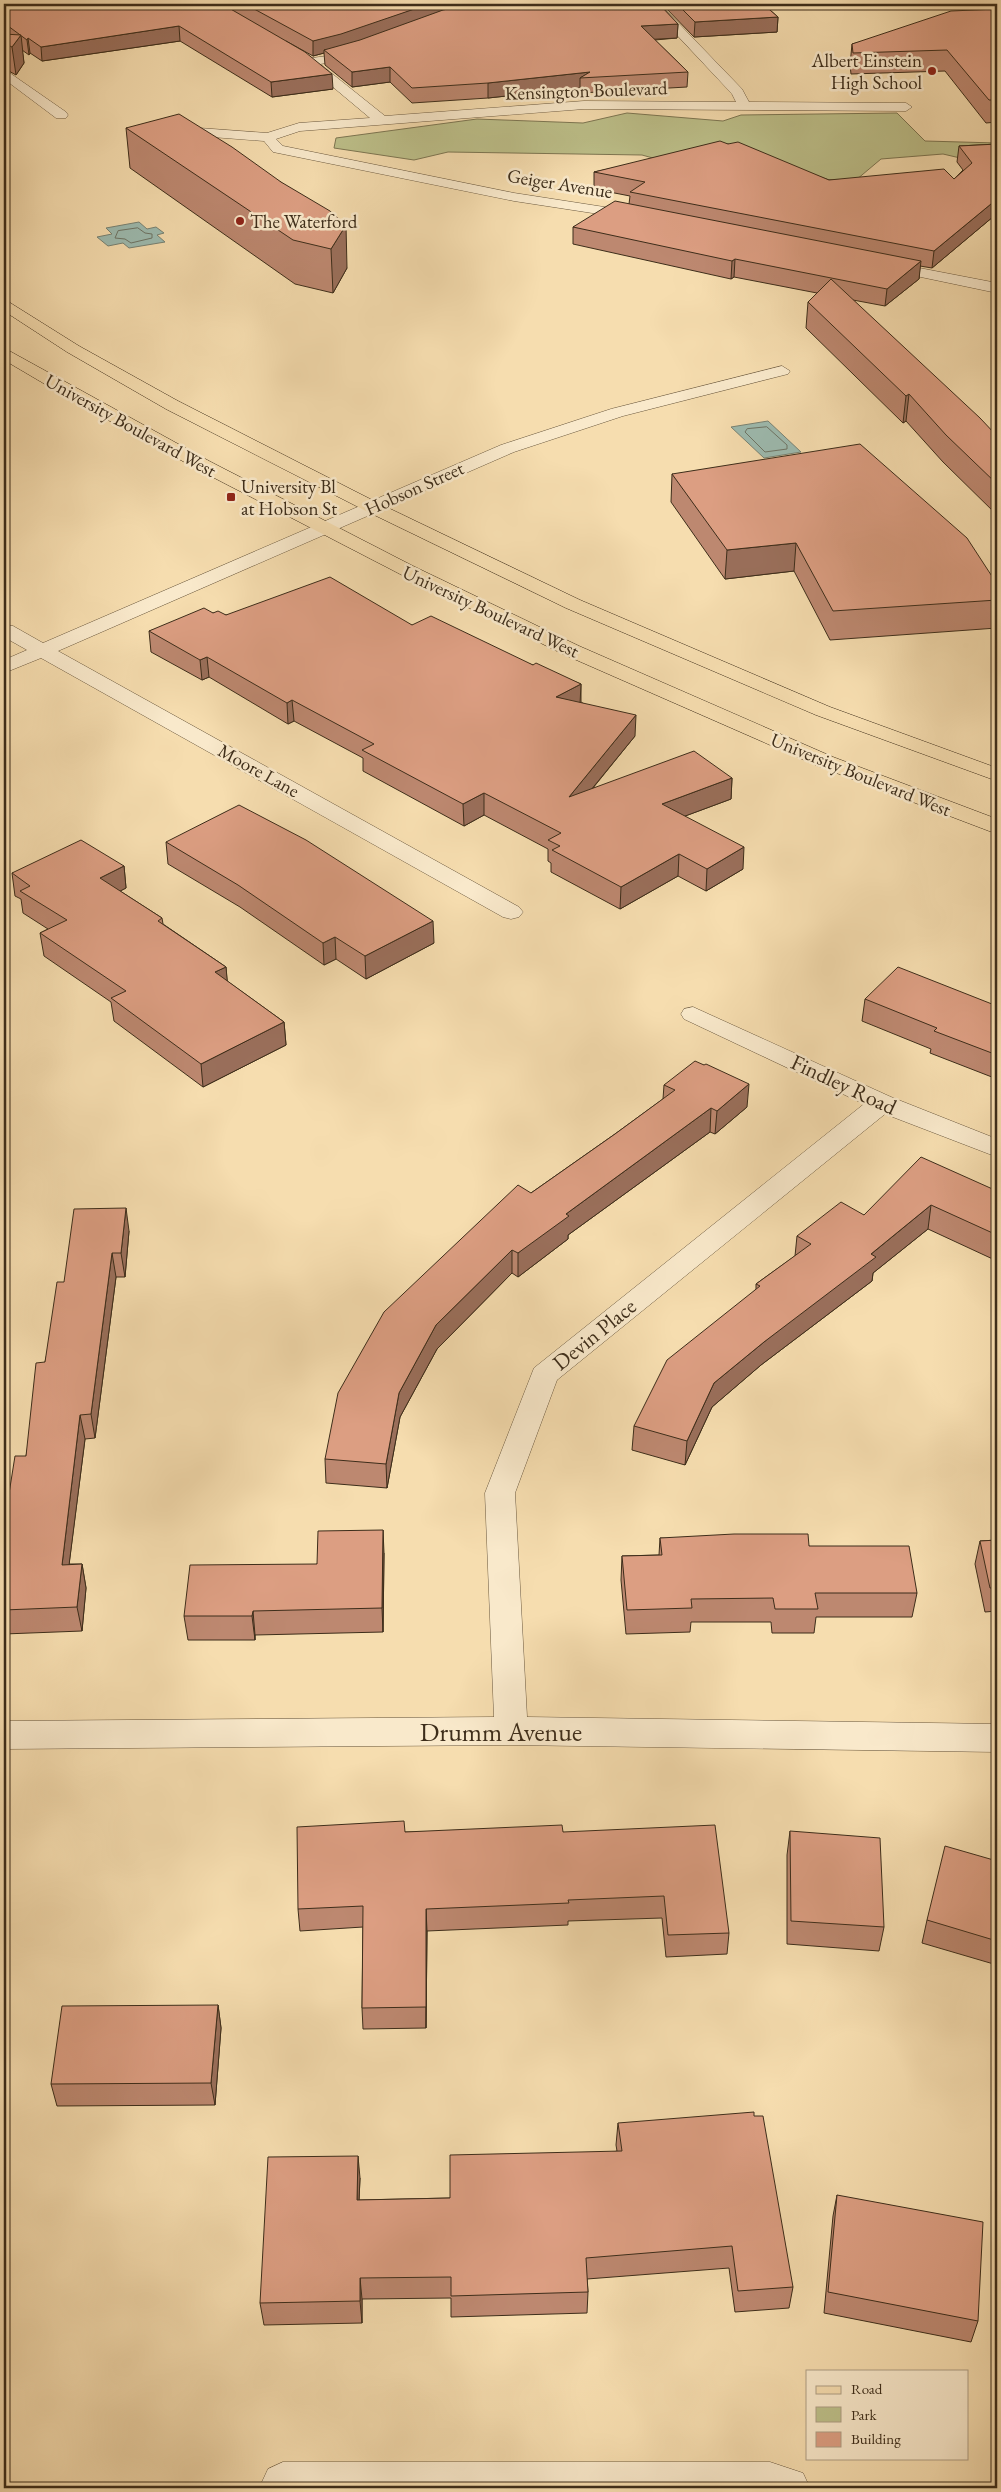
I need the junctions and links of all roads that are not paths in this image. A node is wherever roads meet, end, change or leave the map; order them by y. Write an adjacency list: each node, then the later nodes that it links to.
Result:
1 (654, 4): 6 (street)
2 (374, 44): 4 (street)
3 (294, 52): 4 (street)
4 (311, 62): 9 (street)
5 (4, 73): 8 (street)
6 (745, 106): 7 (street, Kensington Boulevard); 9 (street, Kensington Boulevard)
7 (906, 107)
8 (61, 115)
9 (381, 120): 11 (street, Kensington Boulevard)
10 (199, 132): 11 (street)
11 (268, 137): 12 (street, Geiger Avenue)
12 (648, 218)
13 (864, 261): 14 (street)
14 (997, 288)
15 (4, 304): 18 (main road, University Boulevard West)
16 (4, 353): 19 (main road, University Boulevard West)
17 (782, 371): 18 (street, Hobson Street)
18 (372, 507): 19 (street, Hobson Street); 23 (main road, University Boulevard West)
19 (324, 528): 21 (street, Hobson Street); 24 (main road, University Boulevard West)
20 (6, 630): 21 (street, Moore Lane)
21 (44, 650): 22 (street, Hobson Street); 25 (street, Moore Lane)
22 (4, 667)
23 (997, 775)
24 (997, 827)
25 (511, 912)
26 (692, 1014): 27 (street, Findley Road)
27 (882, 1103): 28 (street, Findley Road); 29 (street, Devin Place)
28 (997, 1149)
29 (511, 1731): 30 (street, Drumm Avenue); 31 (street, Drumm Avenue)
30 (4, 1735)
31 (997, 1738)
32 (283, 2484): 33 (street)
33 (788, 2488)

